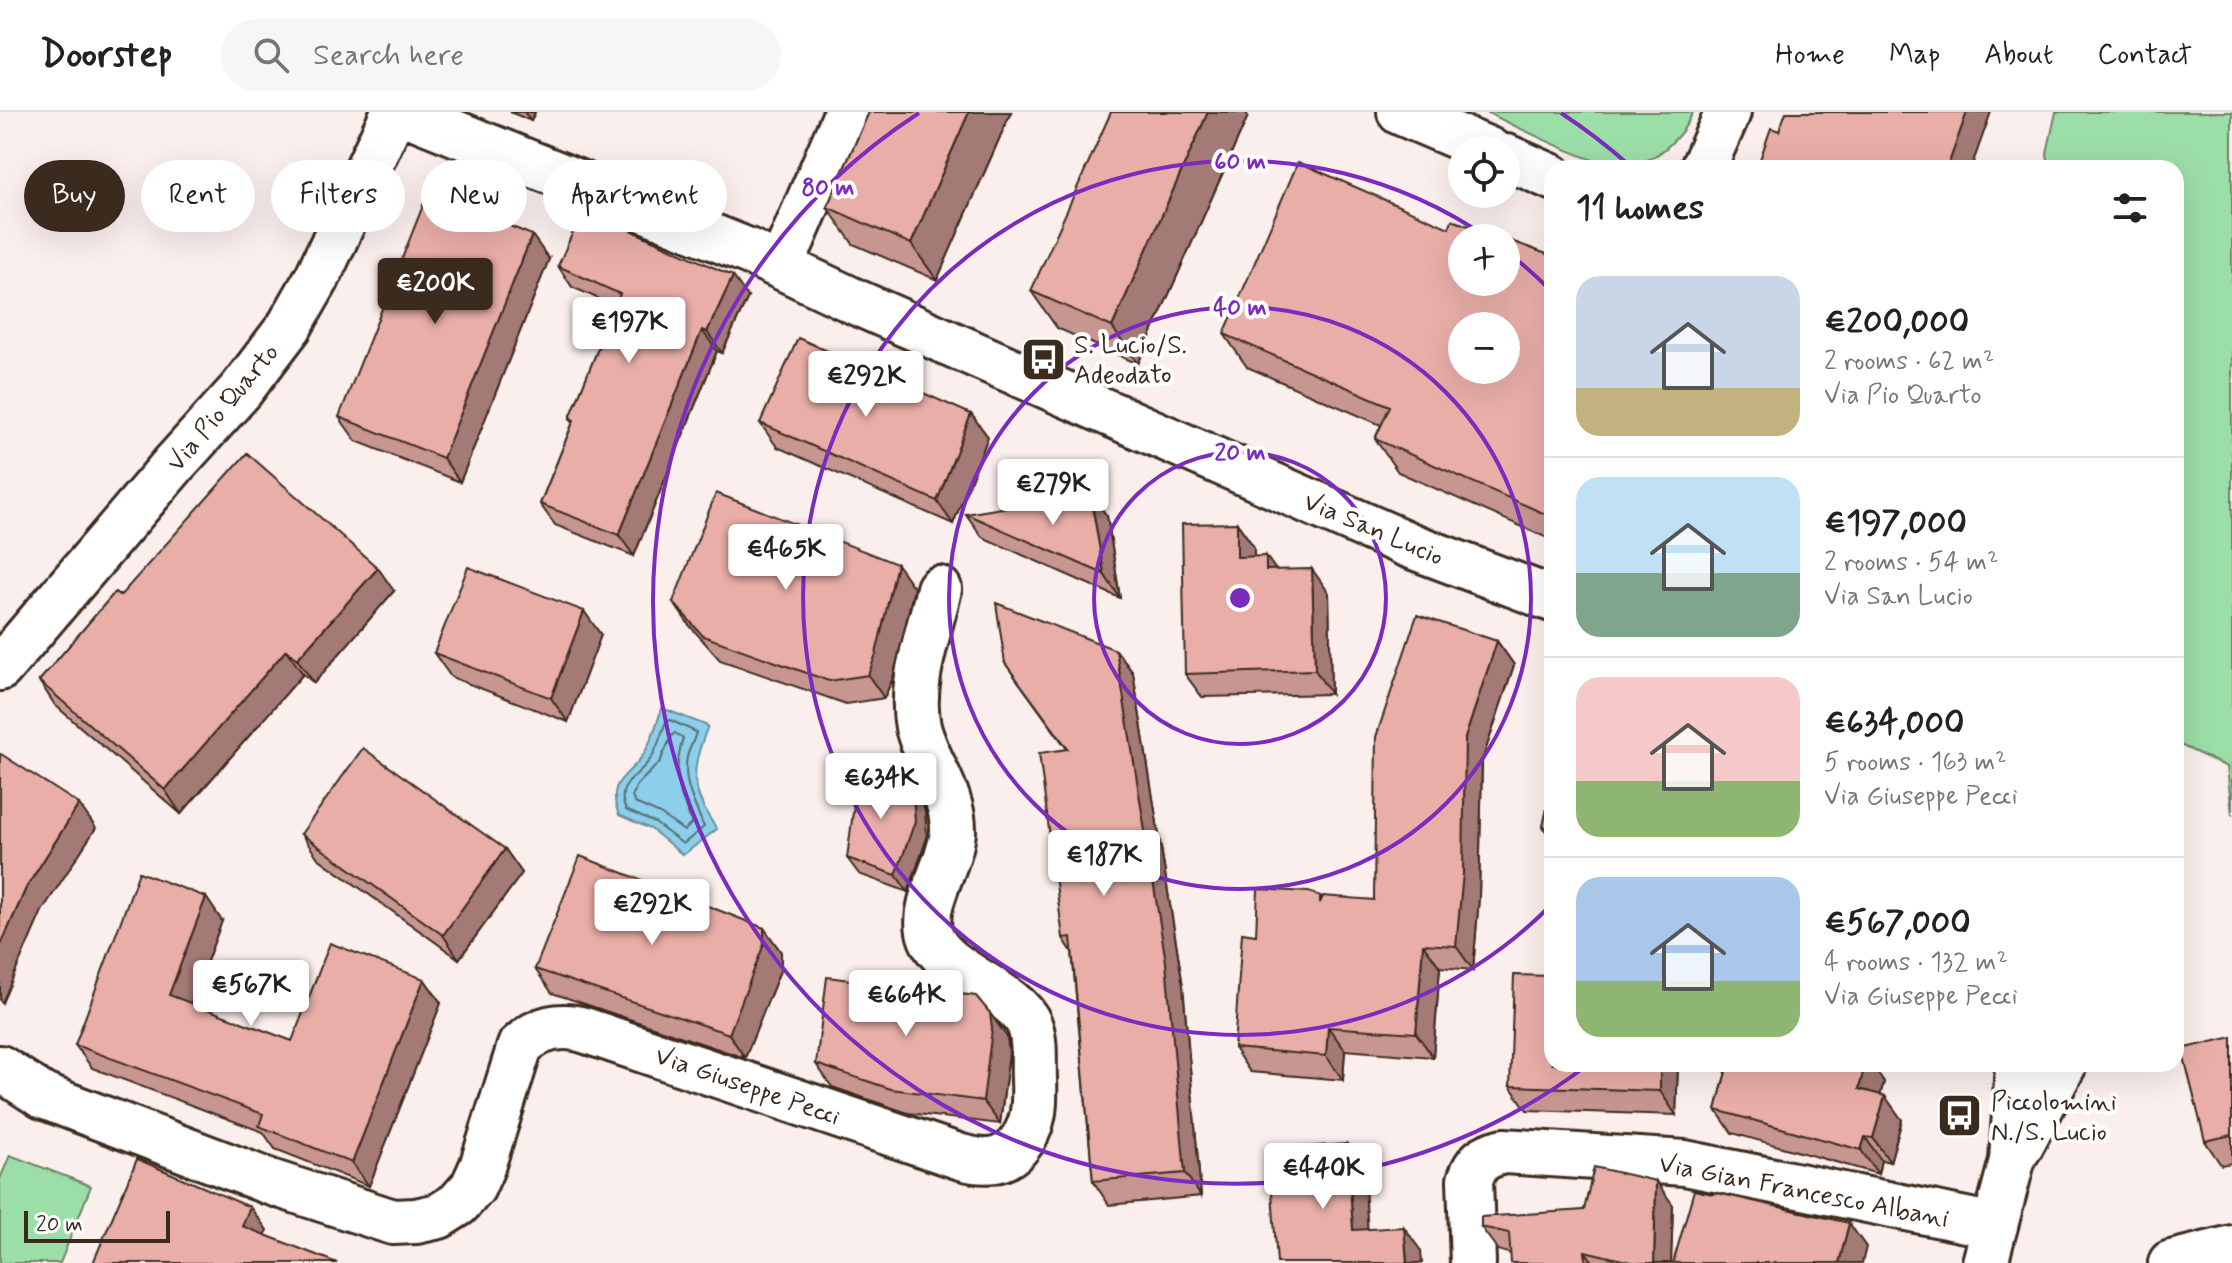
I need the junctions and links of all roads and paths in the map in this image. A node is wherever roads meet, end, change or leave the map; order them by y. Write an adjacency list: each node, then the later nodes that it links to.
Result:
1 (394, 112): 13 (street, Via Pio Quarto)
2 (403, 112): 10 (street, Via San Lucio)
3 (847, 112): 10 (street)
4 (1400, 112): 6 (street)
5 (1728, 112): 7 (street)
6 (1456, 136)
7 (1707, 160)
8 (1520, 163): 9 (street)
9 (1544, 174)
10 (781, 266): 12 (street, Via San Lucio)
11 (939, 589): 14 (street, Via Giuseppe Pecci)
12 (1544, 596)
13 (0, 668)
14 (0, 1068)
15 (2018, 1072): 17 (street)
16 (2060, 1072): 17 (street)
17 (2012, 1161): 18 (street)
18 (1990, 1244): 20 (street, Via Gian Francesco Albani)
19 (2232, 1248): 21 (street)
20 (1473, 1263)
21 (2171, 1263)

